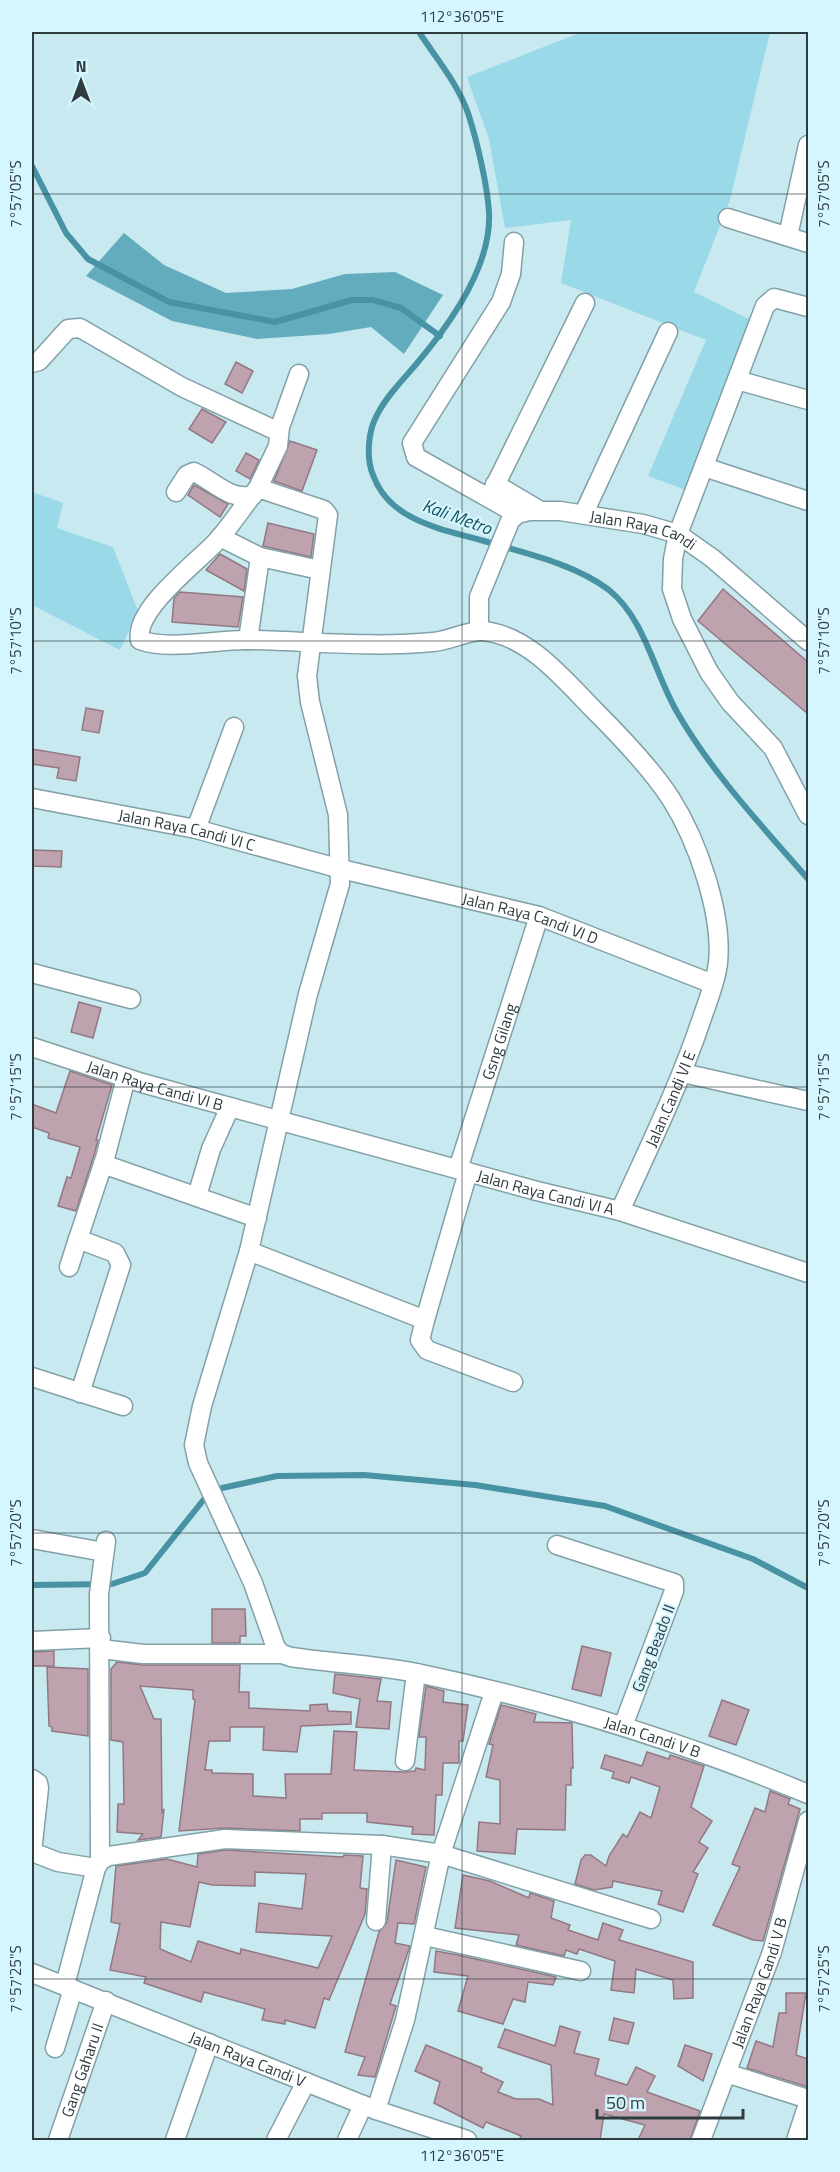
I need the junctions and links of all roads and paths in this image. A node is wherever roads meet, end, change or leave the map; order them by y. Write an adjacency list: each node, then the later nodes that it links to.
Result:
1 (808, 145): 3 (street)
2 (728, 218): 3 (street)
3 (788, 236): 5 (street)
4 (514, 242): 16 (street)
5 (808, 243)
6 (585, 303): 16 (street)
7 (808, 307): 11 (street)
8 (668, 332): 20 (street)
9 (32, 363): 13 (street)
10 (299, 374): 13 (street)
11 (737, 380): 12 (street); 14 (street)
12 (808, 400)
13 (279, 432): 15 (street)
14 (704, 467): 18 (street); 22 (street)
15 (255, 491): 17 (street); 23 (street); 25 (street)
16 (492, 491): 19 (street); 21 (street)
17 (176, 492)
18 (808, 501)
19 (539, 510): 20 (street, Jalan Raya Candi); 21 (street, Jalan Raya Candi)
20 (584, 513): 22 (street, Jalan Raya Candi)
21 (513, 517): 26 (street)
22 (678, 534): 28 (street, Jalan Raya Candi); 32 (street)
23 (220, 537): 24 (street); 27 (street)
24 (260, 556): 25 (street); 27 (street)
25 (320, 570): 29 (street)
26 (479, 631): 29 (street); 37 (street, Jalan.Candi VI E)
27 (248, 640): 29 (street)
28 (808, 641)
29 (310, 642): 34 (street)
30 (234, 727): 33 (street)
31 (32, 798): 33 (street, Jalan Raya Candi VI C)
32 (808, 815)
33 (196, 829): 34 (street, Jalan Raya Candi VI C)
34 (341, 869): 35 (street, Jalan Raya Candi VI D); 44 (street)
35 (539, 916): 37 (street, Jalan Raya Candi VI D); 46 (street, Gsng Gilang)
36 (32, 973): 38 (street)
37 (713, 984): 40 (street, Jalan.Candi VI E)
38 (131, 999)
39 (32, 1047): 41 (street, Jalan Raya Candi VI B)
40 (683, 1073): 42 (street); 48 (street, Jalan.Candi VI E)
41 (126, 1078): 43 (street, Jalan Raya Candi VI B); 45 (street)
42 (808, 1101)
43 (230, 1107): 44 (street, Jalan Raya Candi VI B); 47 (street)
44 (280, 1121): 46 (street, Jalan Raya Candi VI A); 49 (street)
45 (103, 1164): 47 (street); 50 (street)
46 (463, 1171): 48 (street, Jalan Raya Candi VI A); 54 (street, Gsng Gilang)
47 (197, 1196): 49 (street)
48 (620, 1210): 53 (street, Jalan Raya Candi VI A)
49 (257, 1218): 51 (street)
50 (78, 1239): 52 (street); 57 (street)
51 (249, 1251): 54 (street); 63 (street)
52 (69, 1267)
53 (808, 1273)
54 (425, 1320): 56 (street, Gsng Gilang)
55 (32, 1377): 57 (street)
56 (513, 1382)
57 (80, 1393): 58 (street)
58 (123, 1406)
59 (32, 1539): 62 (street)
60 (557, 1545): 66 (street, Gang Beado II)
61 (32, 1641): 62 (street, Jalan Candi V B)
62 (101, 1644): 63 (street, Jalan Candi V B); 73 (street)
63 (282, 1654): 64 (street, Jalan Candi V B)
64 (416, 1673): 65 (street, Jalan Candi V B); 67 (street)
65 (494, 1692): 66 (street, Jalan Candi V B); 72 (street)
66 (623, 1726): 69 (street, Jalan Candi V B)
67 (405, 1761)
68 (32, 1779): 73 (street)
69 (808, 1794)
70 (808, 1821): 83 (street, Jalan Raya Candi V B)
71 (382, 1845): 72 (street); 73 (street); 75 (street)
72 (441, 1854): 74 (street); 76 (street)
73 (98, 1864): 79 (street)
74 (651, 1919)
75 (376, 1921)
76 (425, 1936): 77 (street); 87 (street)
77 (581, 1971)
78 (32, 1973): 79 (street, Jalan Raya Candi V)
79 (69, 1987): 80 (street, Jalan Raya Candi V); 82 (street)
80 (106, 2001): 81 (street, Jalan Raya Candi V); 88 (street, Gang Gaharu II)
81 (209, 2043): 84 (street, Jalan Raya Candi V); 89 (street)
82 (55, 2048)
83 (726, 2073): 85 (street); 93 (street, Jalan Raya Candi V B)
84 (306, 2082): 87 (street, Jalan Raya Candi V); 90 (street)
85 (808, 2099)
86 (808, 2104): 94 (street)
87 (370, 2108): 91 (street); 92 (street, Jalan Raya Candi V)
88 (58, 2140)
89 (175, 2140)
90 (276, 2140)
91 (347, 2140)
92 (466, 2140)
93 (701, 2140)
94 (796, 2140)

